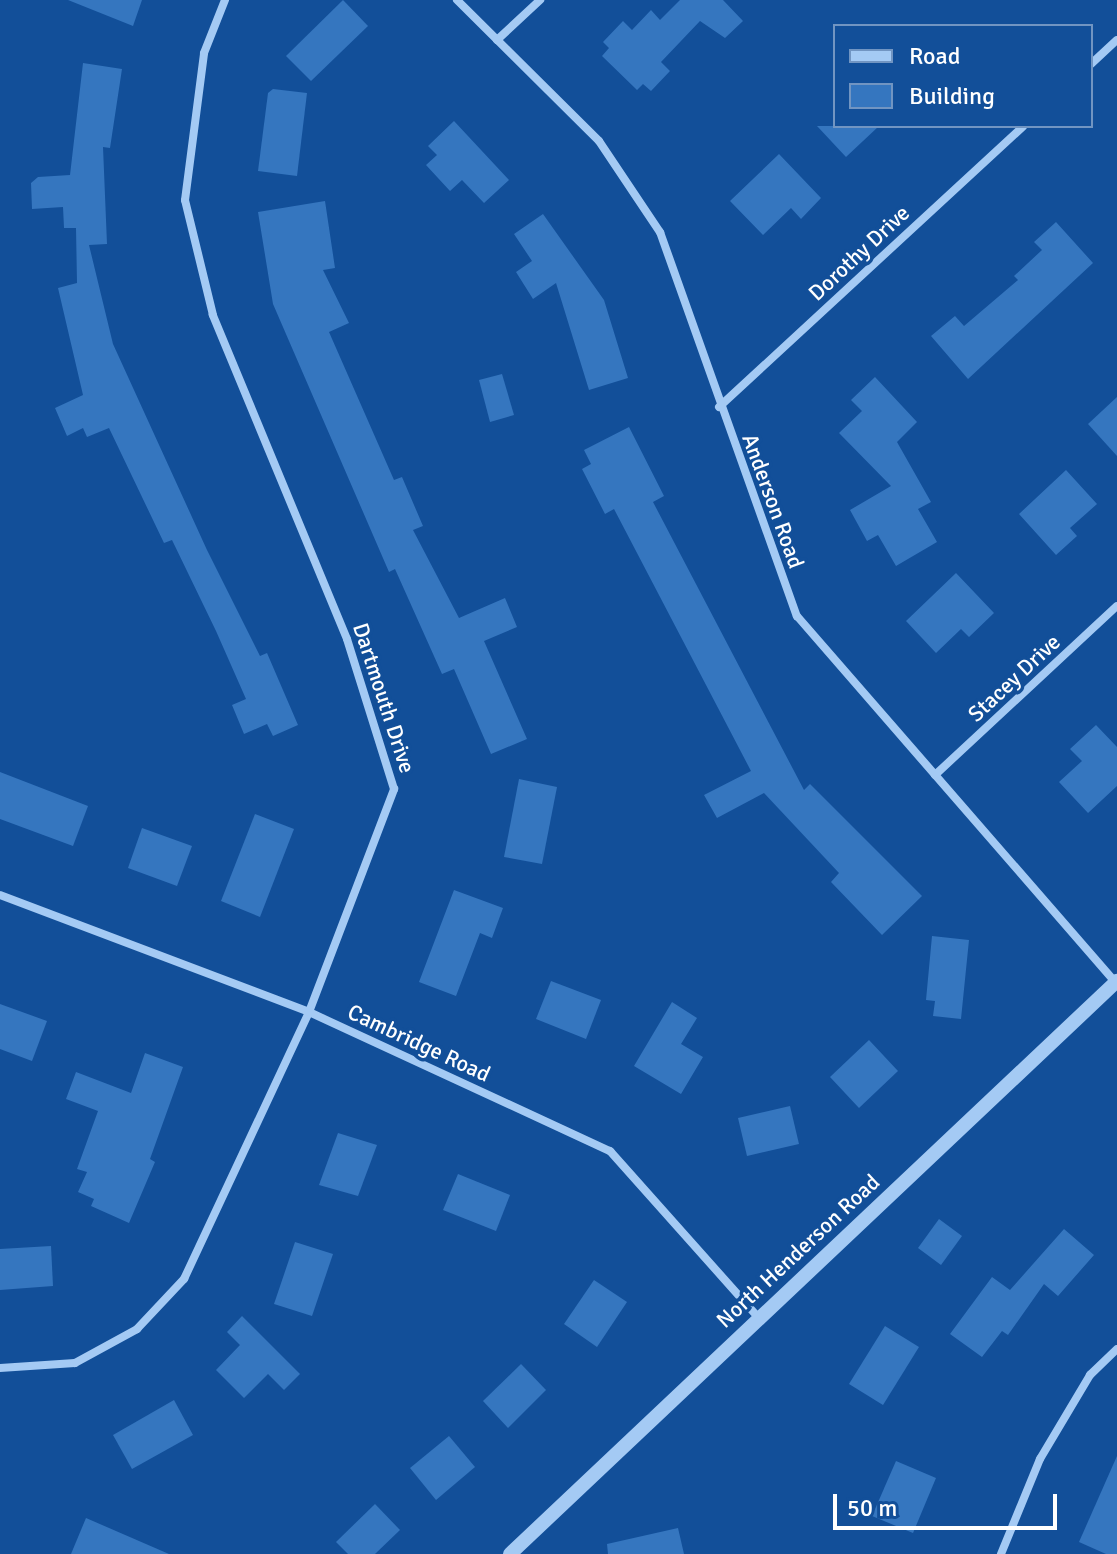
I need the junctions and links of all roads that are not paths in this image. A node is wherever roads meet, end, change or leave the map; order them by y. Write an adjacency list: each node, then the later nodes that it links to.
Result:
1 (225, 0): 13 (street, Dartmouth Drive)
2 (457, 0): 4 (street, Anderson Road)
3 (540, 0): 4 (street)
4 (497, 40): 8 (street, Anderson Road)
5 (1117, 40): 6 (street)
6 (1093, 62)
7 (1021, 128): 8 (street, Dorothy Drive)
8 (719, 407): 10 (street, Anderson Road)
9 (1117, 606): 10 (street, Stacey Drive)
10 (935, 775): 12 (street, Anderson Road)
11 (0, 895): 13 (street, Cambridge Road)
12 (1116, 981): 14 (street, North Henderson Road)
13 (309, 1012): 14 (street, Cambridge Road); 16 (street, Dartmouth Drive)
14 (759, 1318): 17 (street, North Henderson Road)
15 (1117, 1349): 18 (street)
16 (0, 1368)
17 (510, 1554)
18 (1001, 1554)

